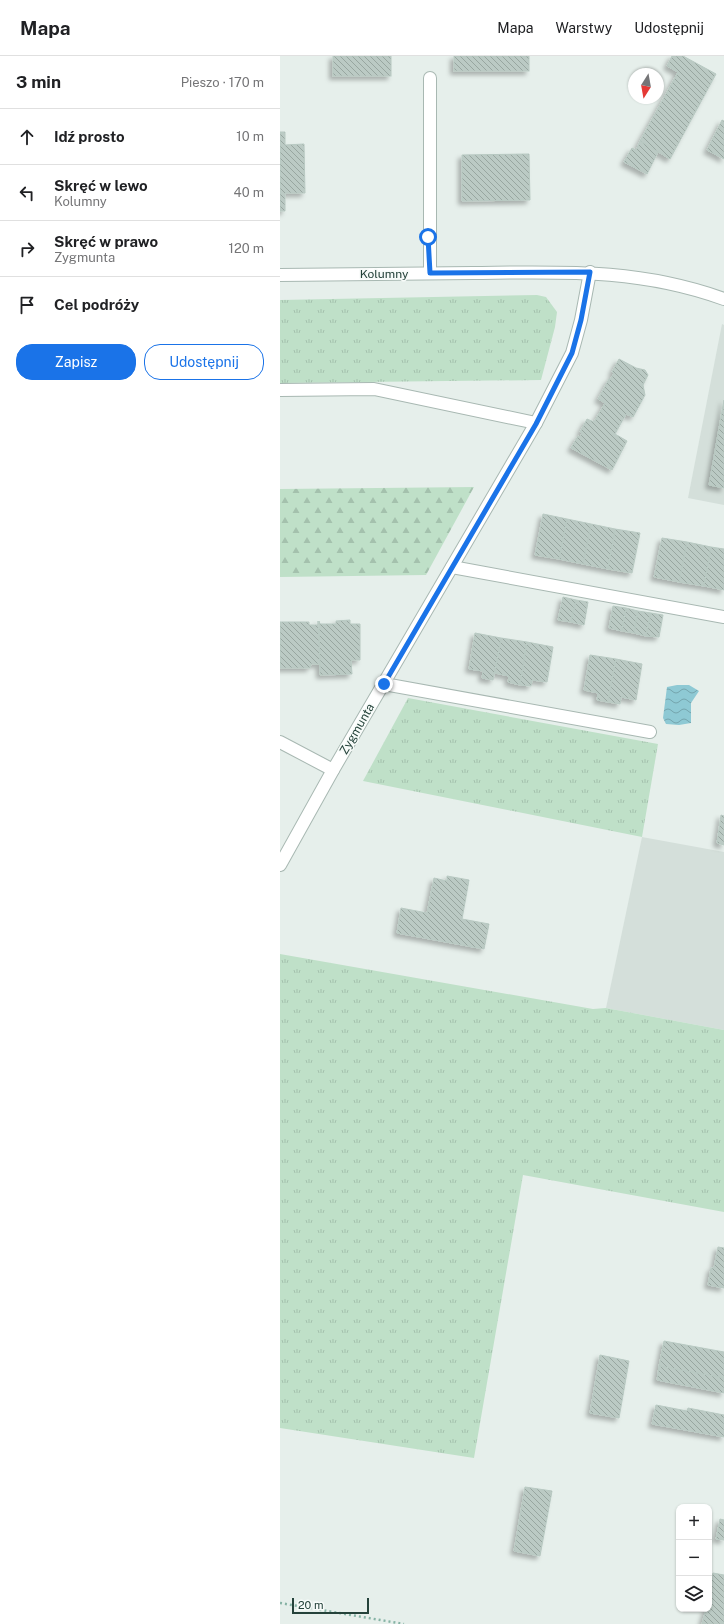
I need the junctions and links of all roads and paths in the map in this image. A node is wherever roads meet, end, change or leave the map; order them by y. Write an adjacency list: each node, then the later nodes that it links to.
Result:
1 (430, 78): 3 (street)
2 (590, 272): 3 (street, Kolumny); 5 (street, Kolumny); 7 (street, Zygmunta)
3 (430, 273): 4 (street, Kolumny)
4 (280, 275)
5 (724, 299)
6 (280, 390): 7 (street)
7 (536, 424): 8 (street, Zygmunta)
8 (452, 567): 9 (street); 10 (street, Zygmunta)
9 (724, 616)
10 (384, 684): 11 (street); 13 (street, Zygmunta)
11 (650, 732)
12 (280, 742): 13 (street)
13 (333, 770): 14 (street, Zygmunta)
14 (280, 865)
15 (280, 1603): 16 (path)
16 (404, 1624)

